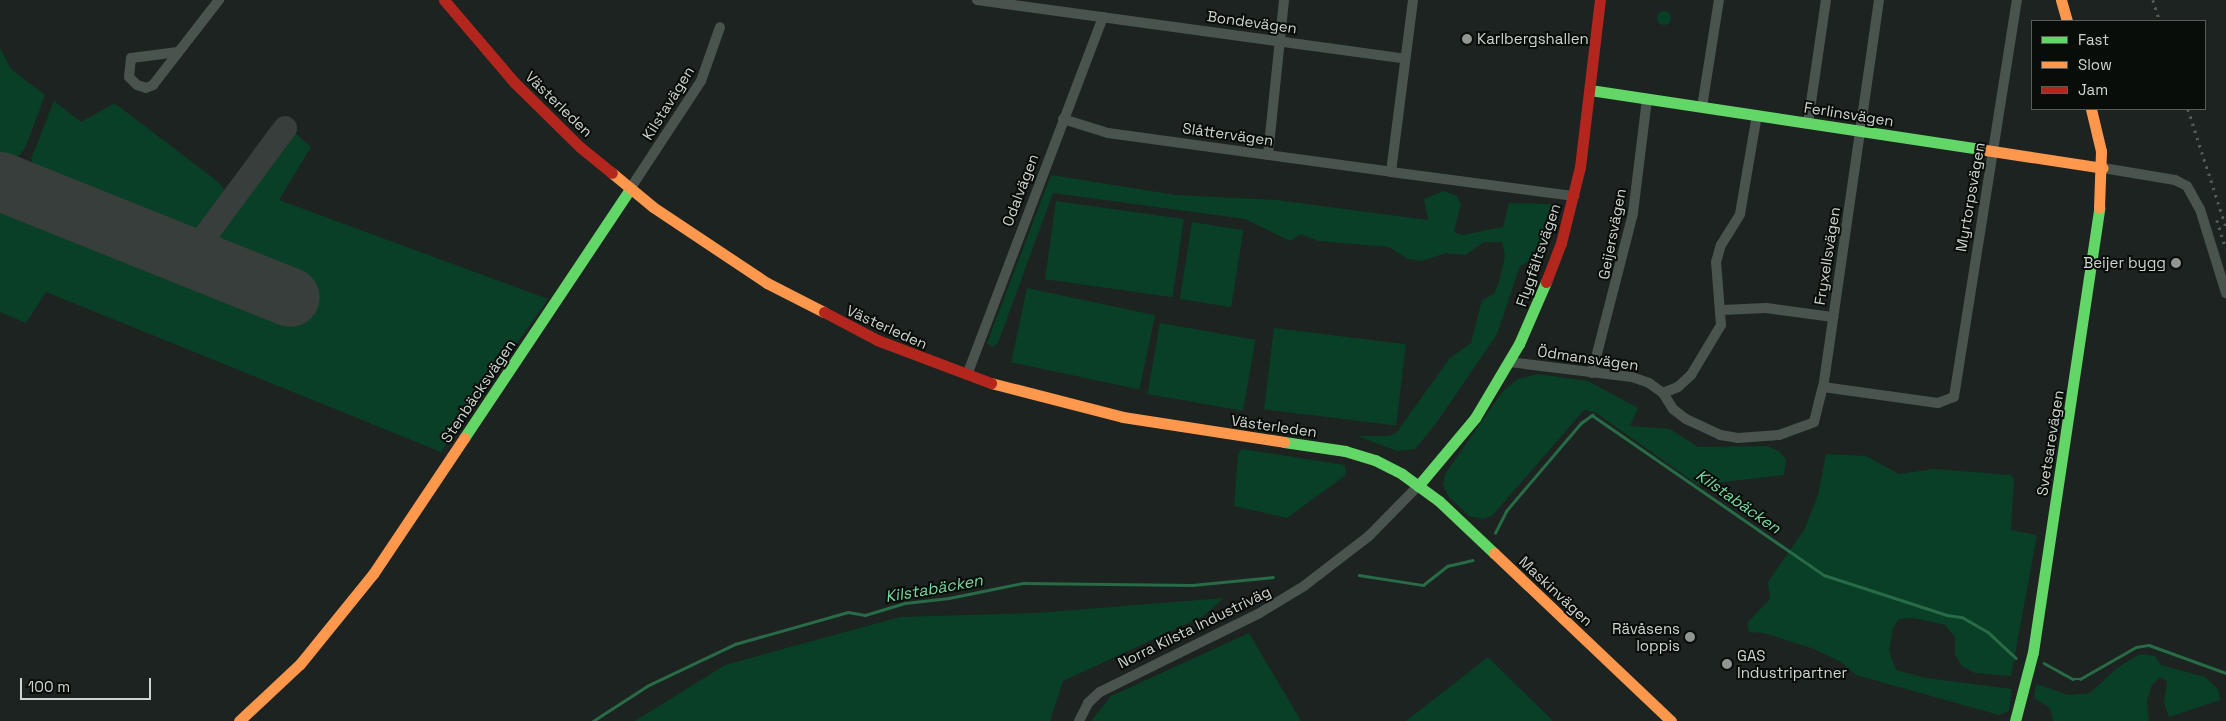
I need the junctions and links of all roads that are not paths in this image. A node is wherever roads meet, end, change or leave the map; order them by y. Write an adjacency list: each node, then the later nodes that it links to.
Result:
1 (219, 0): 18 (street)
2 (444, 0): 32 (street, Västerleden)
3 (977, 0): 13 (street, Bondevägen)
4 (1055, 0): 13 (street)
5 (1284, 0): 17 (street)
6 (1412, 0): 19 (street)
7 (1600, 0): 20 (street, Flygfältsvägen)
8 (1719, 0): 22 (street)
9 (1826, 0): 26 (street)
10 (1879, 0): 27 (street, Fryxellsvägen)
11 (2016, 0): 28 (street, Myrtorpsvägen)
12 (2061, 0): 15 (street)
13 (1049, 10): 14 (street, Bondevägen)
14 (1102, 16): 17 (street, Bondevägen); 25 (street, Odalvägen)
15 (2067, 20)
16 (720, 27): 32 (street, Kilstavägen)
17 (1280, 42): 19 (street, Bondevägen); 29 (street)
18 (178, 52): 18 (street)
19 (1405, 59): 31 (street)
20 (1590, 90): 21 (street, Ferlinsvägen); 33 (street, Flygfältsvägen)
21 (1647, 98): 22 (street, Ferlinsvägen); 38 (street, Geijersvägen)
22 (1702, 107): 24 (street, Ferlinsvägen)
23 (2092, 110): 30 (street, Svetsarevägen)
24 (1757, 115): 26 (street, Ferlinsvägen); 35 (street)
25 (1063, 119): 29 (street, Slåttervägen); 39 (street, Odalvägen)
26 (1808, 123): 27 (street, Ferlinsvägen)
27 (1861, 131): 28 (street, Ferlinsvägen); 36 (street, Fryxellsvägen)
28 (1993, 152): 30 (street, Ferlinsvägen); 40 (street, Myrtorpsvägen)
29 (1268, 155): 31 (street, Slåttervägen)
30 (2103, 168): 34 (street); 46 (street, Svetsarevägen)
31 (1391, 172): 33 (street, Slåttervägen)
32 (630, 189): 39 (street, Västerleden); 43 (street, Stenbäcksvägen)
33 (1574, 196): 37 (street, Flygfältsvägen)
34 (2226, 293)
35 (1722, 310): 36 (street); 41 (street)
36 (1833, 317): 40 (street, Fryxellsvägen)
37 (1509, 362): 38 (street, Ödmansvägen); 42 (street, Flygfältsvägen)
38 (1592, 373): 41 (street, Ödmansvägen)
39 (966, 375): 42 (street, Västerleden)
40 (1823, 386): 41 (street, Ödmansvägen)
41 (1663, 393)
42 (1418, 486): 44 (street, Norra Kilsta Industriväg); 45 (street, Maskinvägen)
43 (239, 721)
44 (1079, 721)
45 (1671, 721)
46 (2015, 721)

